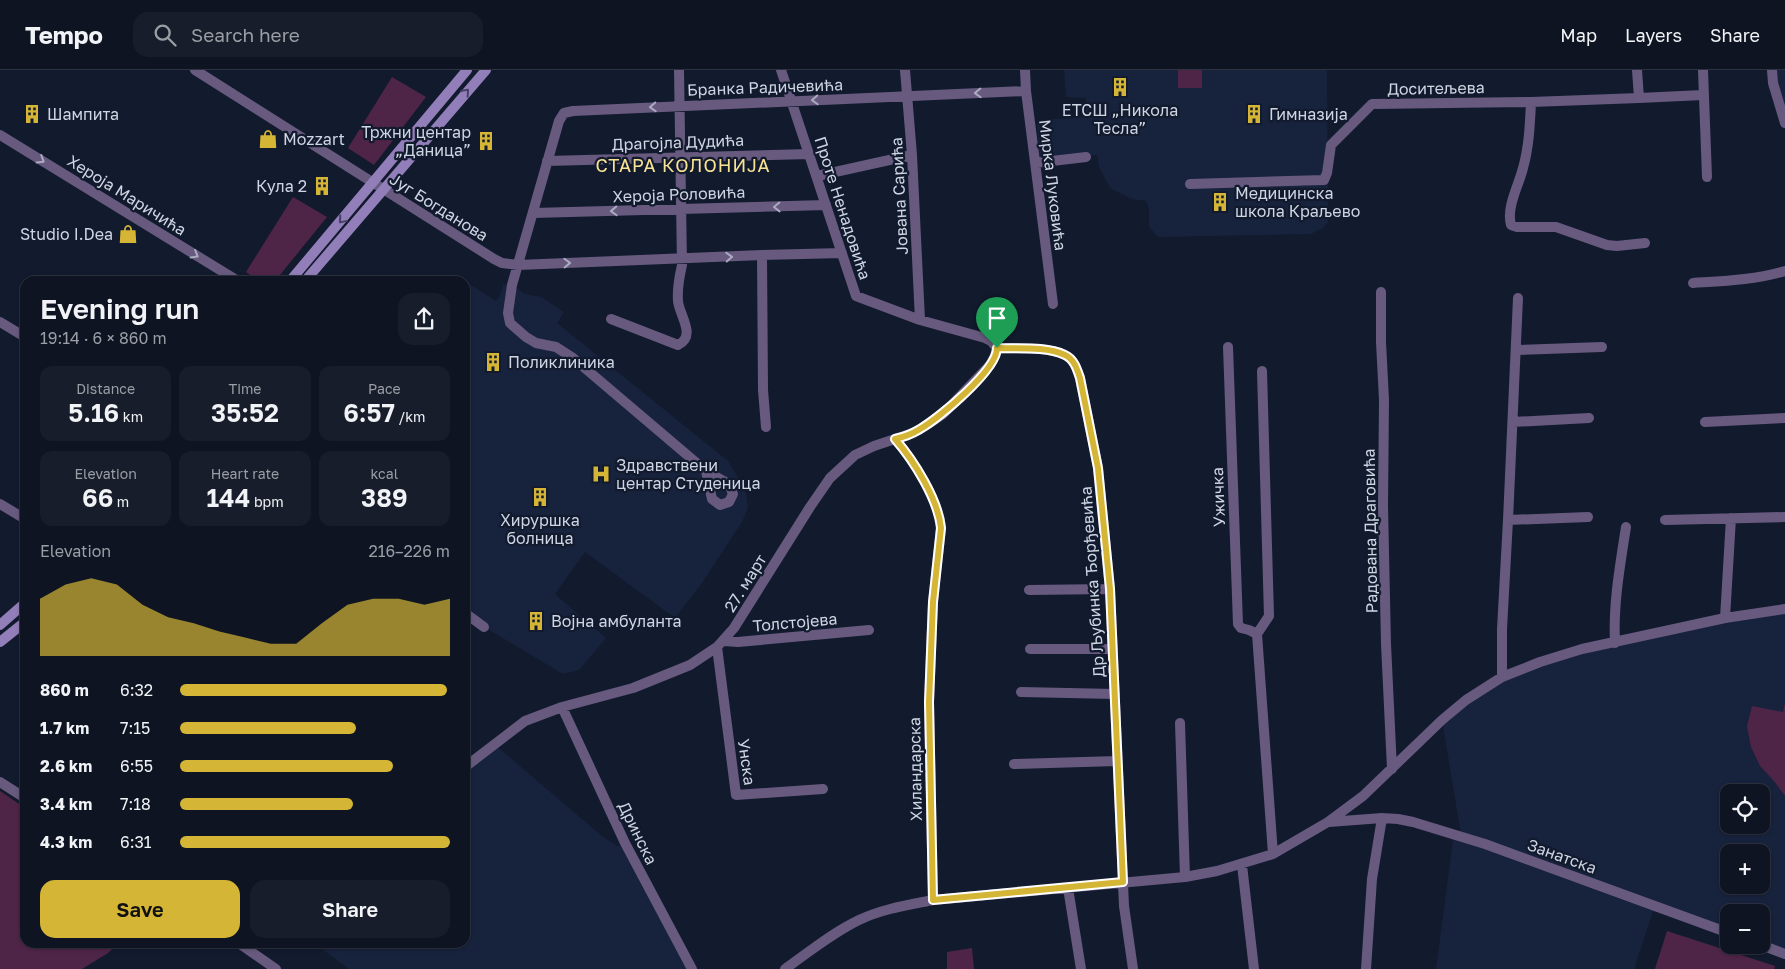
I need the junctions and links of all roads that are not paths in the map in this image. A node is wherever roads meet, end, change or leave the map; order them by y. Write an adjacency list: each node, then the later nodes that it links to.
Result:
1 (195, 70): 29 (street, Југ Богданова)
2 (467, 70): 29 (main road)
3 (486, 70): 29 (main road, one-way to 3)
4 (679, 70): 17 (street)
5 (781, 70): 15 (street, Проте Ненадовића)
6 (905, 70): 13 (street, Јована Сарића)
7 (1025, 70): 11 (street, Мирка Луковића)
8 (1637, 70): 14 (street)
9 (1703, 70): 12 (street)
10 (1772, 70): 18 (street)
11 (1026, 91): 13 (street, Бранка Радичевића, one-way to 13); 25 (street, Мирка Луковића)
12 (1703, 94): 14 (street, Доситељева); 27 (street)
13 (907, 96): 15 (street, Бранка Радичевића, one-way to 15); 21 (street, Јована Сарића)
14 (1638, 98): 16 (street, Доситељева)
15 (792, 102): 17 (street, Бранка Радичевића); 20 (street, Проте Ненадовића)
16 (1531, 102): 28 (street, Доситељева); 33 (street)
17 (680, 106): 22 (street); 24 (street, Бранка Радичевића, one-way to 24)
18 (1785, 122)
19 (0, 135): 39 (street, Хероја Маричића, one-way to 39)
20 (809, 154): 22 (street, Драгојла Дудића); 26 (street, Проте Ненадовића)
21 (912, 155): 26 (street); 47 (street, Јована Сарића)
22 (680, 156): 24 (street, Драгојла Дудића); 31 (street)
23 (1086, 157): 25 (street)
24 (547, 161): 32 (street)
25 (1035, 163): 45 (street, Мирка Луковића)
26 (817, 176): 30 (street, Проте Ненадовића)
27 (1706, 177)
28 (1190, 184)
29 (378, 186): 37 (street, Југ Богданова); 40 (main road, one-way to 40); 41 (main road)
30 (826, 205): 31 (street, Хероја Роловића, one-way to 31); 34 (street, Проте Ненадовића)
31 (681, 209): 32 (street, Хероја Роловића, one-way to 32); 36 (street)
32 (534, 213): 37 (street)
33 (1645, 243)
34 (842, 254): 35 (street, Југ Богданова); 47 (street, Проте Ненадовића)
35 (762, 255): 36 (street, Југ Богданова, one-way to 35); 59 (street)
36 (681, 259): 37 (street, Југ Богданова, one-way to 36); 46 (street)
37 (518, 265): 61 (street)
38 (1785, 271): 42 (street)
39 (230, 276)
40 (295, 276)
41 (309, 276)
42 (1693, 283)
43 (1382, 292): 94 (street, Радована Драговића)
44 (1518, 298): 53 (street)
45 (1053, 304)
46 (611, 319)
47 (920, 320): 52 (street, Проте Ненадовића)
48 (0, 322): 49 (street)
49 (20, 334)
50 (1228, 347): 80 (street, Ужичка)
51 (1602, 347): 53 (street)
52 (997, 348): 60 (street, 27. март); 70 (street, Др Љубинка Ђорђевића)
53 (1516, 350): 57 (street)
54 (1262, 371): 80 (street)
55 (1589, 418): 57 (street)
56 (1785, 418): 58 (street)
57 (1513, 422): 67 (street)
58 (1705, 422)
59 (766, 427)
60 (895, 439): 83 (street, 27. март); 107 (street, Хиландарска)
61 (706, 471)
62 (0, 504): 63 (street)
63 (20, 517)
64 (1588, 517): 67 (street)
65 (1785, 517): 66 (street)
66 (1731, 518): 68 (street); 75 (street)
67 (1508, 520): 86 (street)
68 (1664, 520)
69 (1626, 527): 82 (street)
70 (1110, 589): 71 (street); 85 (street, Др Љубинка Ђорђевића)
71 (1029, 590)
72 (20, 608): 76 (main road)
73 (1785, 609): 75 (street)
74 (470, 617): 78 (street)
75 (1725, 618): 82 (street)
76 (0, 625)
77 (20, 626): 81 (main road)
78 (484, 627)
79 (869, 630): 83 (street, Толстојева)
80 (1257, 634): 102 (street)
81 (0, 642)
82 (1615, 643): 86 (street)
83 (720, 644): 89 (street, 27. март); 96 (street, Унска)
84 (1030, 649): 85 (street)
85 (1113, 649): 88 (street, Др Љубинка Ђорђевића)
86 (1502, 677): 94 (street)
87 (1021, 692): 88 (street)
88 (1115, 694): 91 (street, Др Љубинка Ђорђевића)
89 (562, 707): 92 (street, 27. март); 113 (street, Дринска)
90 (1180, 723): 104 (street)
91 (1117, 761): 93 (street); 105 (street, Др Љубинка Ђорђевића)
92 (470, 763)
93 (1014, 764)
94 (1392, 769): 98 (street)
95 (0, 782): 97 (street)
96 (823, 789)
97 (20, 795)
98 (1353, 803): 100 (street); 101 (street)
99 (1382, 818): 100 (street, Занатска); 108 (street, Занатска); 118 (street)
100 (1364, 819): 101 (street, Занатска)
101 (1328, 822): 102 (street)
102 (1273, 854): 103 (street)
103 (1242, 865): 104 (street); 117 (street)
104 (1185, 877): 105 (street)
105 (1123, 882): 106 (street); 116 (street, Др Љубинка Ђорђевића)
106 (1068, 888): 107 (street); 115 (street)
107 (933, 900): 114 (street)
108 (1720, 930)
109 (246, 948): 112 (street)
110 (1770, 948): 111 (street)
111 (1785, 954)
112 (276, 969)
113 (692, 969)
114 (785, 969)
115 (1081, 969)
116 (1133, 969)
117 (1254, 969)
118 (1366, 969)

